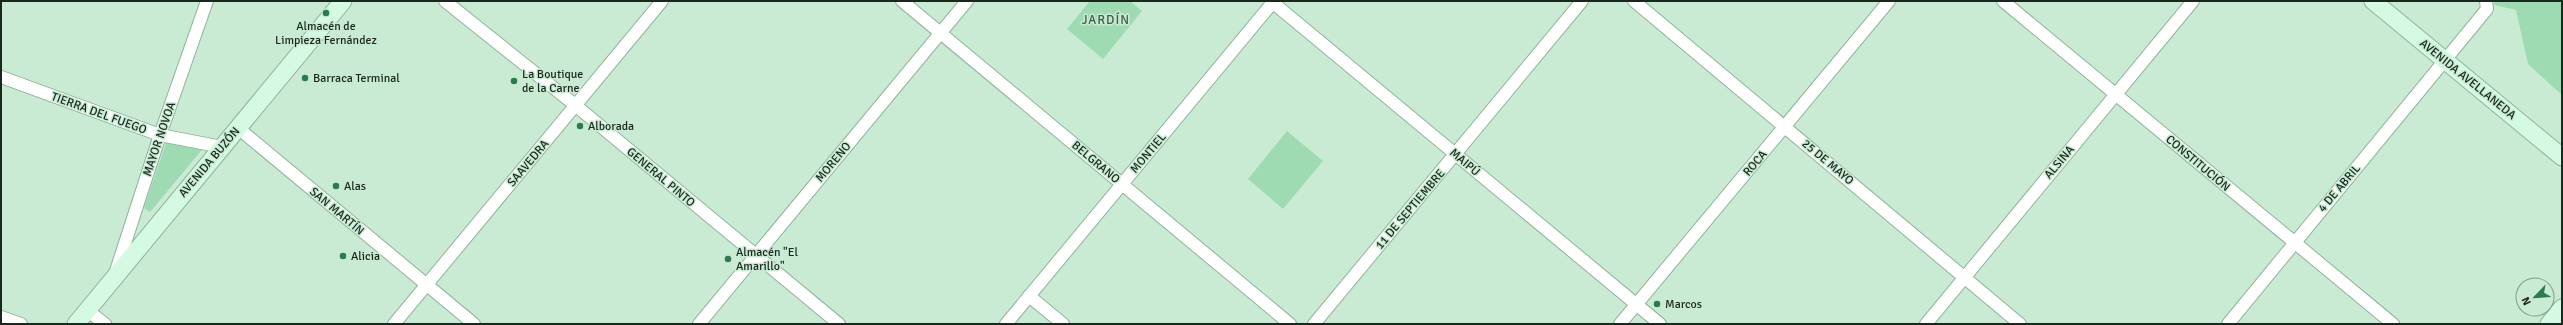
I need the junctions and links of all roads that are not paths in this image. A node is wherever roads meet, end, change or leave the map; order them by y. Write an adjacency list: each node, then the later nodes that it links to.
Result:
1 (207, 1): 23 (street, MAYOR NOVOA)
2 (343, 1): 22 (main road, AVENIDA BUZÓN)
3 (445, 1): 20 (street, GENERAL PINTO)
4 (662, 1): 20 (street, SAAVEDRA)
5 (902, 1): 16 (street, BELGRANO)
6 (967, 1): 16 (street, MORENO)
7 (1582, 1): 26 (street, 11 DE SEPTIEMBRE)
8 (1634, 1): 21 (street, 25 DE MAYO)
9 (1889, 1): 21 (street, ROCA)
10 (2003, 1): 19 (street, CONSTITUCIÓN)
11 (2193, 1): 19 (street, ALSINA)
12 (2373, 1): 17 (main road, AVENIDA AVELLANEDA)
13 (2388, 1): 17 (main road, AVENIDA AVELLANEDA)
14 (2486, 1): 17 (street, 4 DE ABRIL)
15 (1273, 2): 26 (street, MAIPÚ); 28 (street, MONTIEL)
16 (940, 33): 28 (street, BELGRANO); 30 (street, MORENO)
17 (2448, 57): 24 (main road, AVENIDA AVELLANEDA); 27 (main road, AVENIDA AVELLANEDA); 29 (street, 4 DE ABRIL)
18 (1, 77): 23 (street, TIERRA DEL FUEGO)
19 (2116, 94): 29 (street, CONSTITUCIÓN); 31 (street, ALSINA)
20 (575, 105): 30 (street, GENERAL PINTO); 33 (street, SAAVEDRA)
21 (1785, 126): 31 (street, 25 DE MAYO); 35 (street, ROCA)
22 (238, 128): 25 (main road, AVENIDA BUZÓN); 33 (street, SAN MARTÍN)
23 (160, 135): 25 (street, TIERRA DEL FUEGO); 32 (street, MAYOR NOVOA)
24 (2562, 145)
25 (222, 147): 32 (main road, AVENIDA BUZÓN)
26 (1455, 154): 35 (street, MAIPÚ); 49 (street, 11 DE SEPTIEMBRE)
27 (2562, 157)
28 (1122, 184): 34 (street, MONTIEL); 48 (street, BELGRANO)
29 (2294, 242): 54 (street, 4 DE ABRIL); 55 (street, CONSTITUCIÓN)
30 (755, 255): 44 (street, MORENO); 45 (street, GENERAL PINTO)
31 (1965, 276): 52 (street, ALSINA); 53 (street, 25 DE MAYO)
32 (114, 278): 37 (main road, AVENIDA BUZÓN)
33 (426, 284): 42 (street, SAAVEDRA); 43 (street, SAN MARTÍN)
34 (1029, 296): 46 (street, MONTIEL); 47 (street)
35 (1637, 304): 50 (street, ROCA); 51 (street, MAIPÚ)
36 (2562, 308): 56 (main road)
37 (88, 310): 40 (main road, AVENIDA BUZÓN); 41 (street)
38 (1, 317): 39 (street)
39 (21, 324)
40 (76, 324)
41 (105, 324)
42 (394, 324)
43 (474, 324)
44 (699, 324)
45 (839, 324)
46 (1006, 324)
47 (1063, 324)
48 (1290, 324)
49 (1314, 324)
50 (1620, 324)
51 (1660, 324)
52 (1926, 324)
53 (2020, 324)
54 (2228, 324)
55 (2393, 324)
56 (2549, 324)

